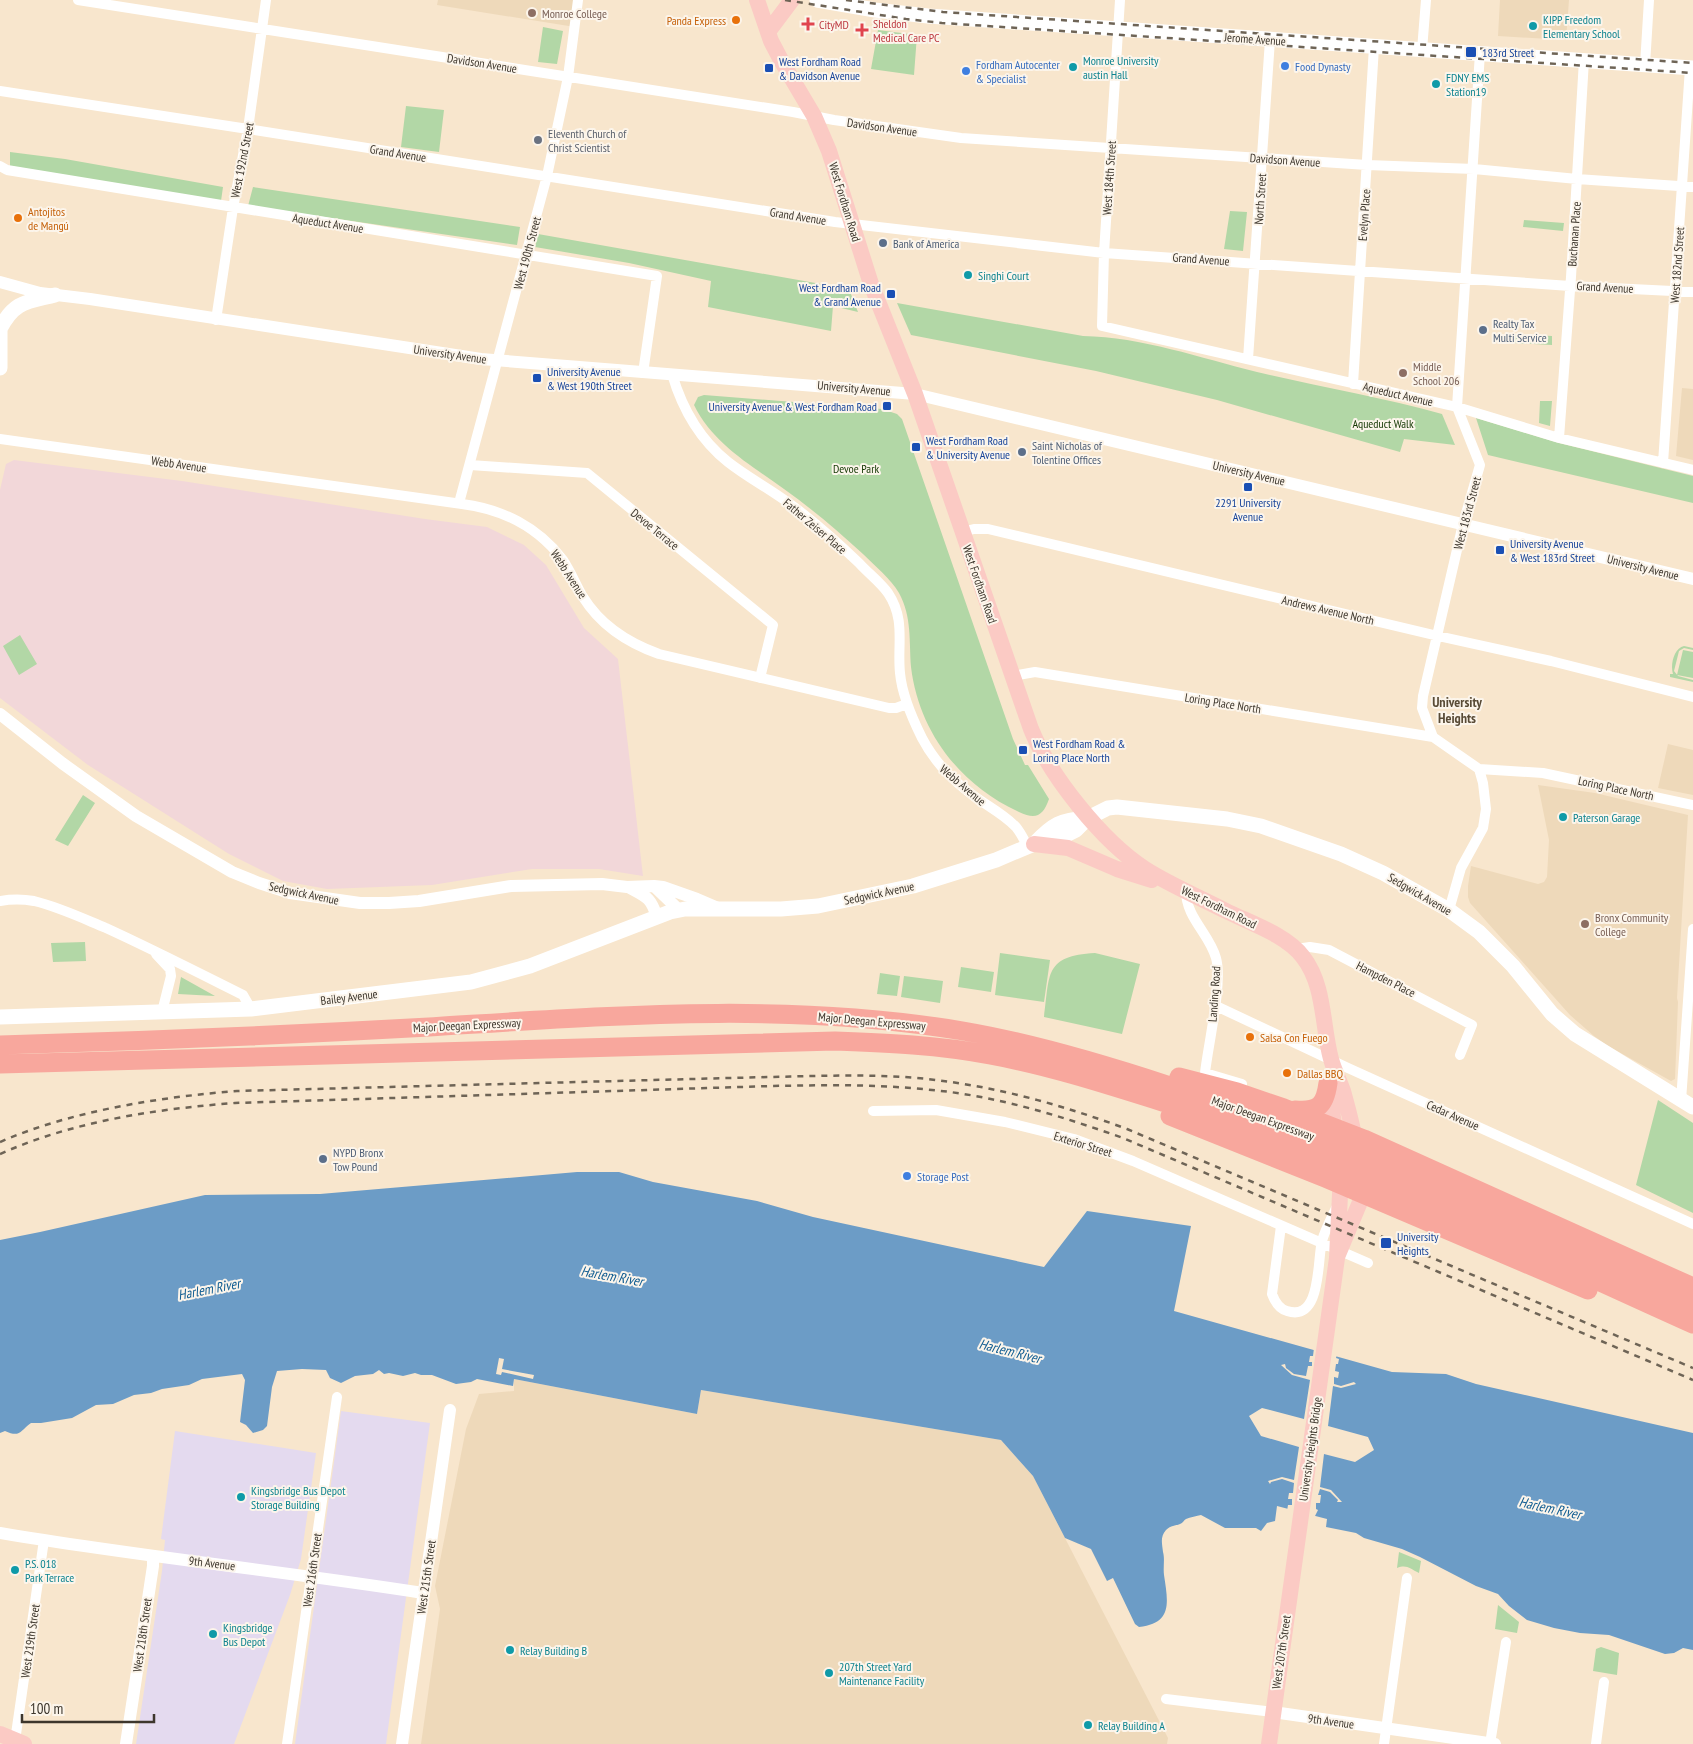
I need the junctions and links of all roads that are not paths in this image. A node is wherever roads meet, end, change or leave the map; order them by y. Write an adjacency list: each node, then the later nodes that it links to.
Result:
1 (78, 0): 10 (street, Davidson Avenue)
2 (266, 0): 10 (street, West 192nd Street)
3 (578, 0): 20 (street, West 190th Street)
4 (757, 0): 12 (main road, West Fordham Road)
5 (792, 0): 12 (main road)
6 (817, 0): 11 (main road, Jerome Avenue)
7 (1120, 0): 11 (street, West 184th Street)
8 (1426, 0): 15 (street)
9 (1650, 0): 18 (street)
10 (262, 28): 20 (street, Davidson Avenue); 23 (street, West 192nd Street)
11 (1118, 30): 13 (main road, Jerome Avenue); 24 (street, West 184th Street)
12 (768, 32): 22 (main road, West Fordham Road)
13 (1270, 40): 14 (main road, Jerome Avenue); 25 (street, North Street)
14 (1374, 47): 15 (main road, Jerome Avenue); 26 (street, Evelyn Place)
15 (1422, 50): 16 (main road, Jerome Avenue)
16 (1480, 53): 17 (main road, Jerome Avenue); 28 (street, West 183rd Street)
17 (1584, 60): 18 (main road, Jerome Avenue); 30 (street, Buchanan Place)
18 (1645, 65): 19 (main road, Jerome Avenue)
19 (1692, 68): 31 (street, West 182nd Street)
20 (568, 76): 22 (street, Davidson Avenue); 29 (street, West 190th Street)
21 (0, 92): 23 (street, Grand Avenue)
22 (814, 116): 24 (street, Davidson Avenue); 33 (main road, West Fordham Road)
23 (248, 129): 29 (street, Grand Avenue); 32 (street, West 192nd Street)
24 (1112, 148): 25 (street, Davidson Avenue); 34 (street, West 184th Street)
25 (1262, 158): 26 (street, Davidson Avenue); 36 (street, North Street)
26 (1367, 165): 28 (street, Davidson Avenue); 37 (street, Evelyn Place)
27 (0, 166): 32 (street, Aqueduct Avenue)
28 (1474, 169): 30 (street, Davidson Avenue); 38 (street, West 183rd Street)
29 (547, 176): 33 (street, Grand Avenue); 35 (street, West 190th Street)
30 (1578, 179): 31 (street, Davidson Avenue); 40 (street, Buchanan Place)
31 (1688, 186): 41 (street, West 182nd Street)
32 (232, 208): 35 (street, Aqueduct Avenue); 44 (street, West 192nd Street)
33 (852, 224): 34 (street, Grand Avenue); 54 (main road, West Fordham Road)
34 (1104, 253): 36 (street, Grand Avenue); 46 (street, West 184th Street)
35 (527, 254): 49 (street, West 190th Street); 51 (street, Aqueduct Avenue)
36 (1255, 263): 37 (street, Grand Avenue); 48 (street, North Street)
37 (1360, 270): 38 (street, Grand Avenue); 53 (street, Evelyn Place)
38 (1465, 278): 40 (street, Grand Avenue); 55 (street, West 183rd Street)
39 (0, 282): 43 (street, University Avenue)
40 (1570, 286): 41 (street, Grand Avenue); 56 (street, Buchanan Place)
41 (1676, 291): 42 (street, Grand Avenue); 58 (street, West 182nd Street)
42 (1693, 292)
43 (55, 295): 44 (street, University Avenue); 47 (main road)
44 (216, 320): 49 (street, University Avenue)
45 (0, 324): 47 (main road)
46 (1102, 326): 48 (street, Aqueduct Avenue)
47 (0, 328): 50 (main road)
48 (1248, 359): 53 (street, Aqueduct Avenue)
49 (498, 361): 51 (street, University Avenue); 59 (street, West 190th Street)
50 (0, 368)
51 (643, 372): 52 (street, University Avenue)
52 (672, 374): 54 (street, University Avenue); 69 (street, Father Zeiser Place)
53 (1353, 384): 55 (street, Aqueduct Avenue)
54 (915, 394): 62 (street, University Avenue); 63 (main road, West Fordham Road)
55 (1458, 407): 56 (street, Aqueduct Avenue); 62 (street, West 183rd Street)
56 (1559, 438): 58 (street, Aqueduct Avenue)
57 (0, 439): 61 (street, Webb Avenue)
58 (1663, 463): 60 (street, Aqueduct Avenue)
59 (470, 465): 61 (street, West 190th Street); 67 (street, Devoe Terrace)
60 (1693, 470)
61 (459, 504): 67 (street, Webb Avenue)
62 (1463, 524): 64 (street, University Avenue); 65 (street, West 183rd Street)
63 (962, 532): 65 (street, Andrews Avenue North); 66 (main road, West Fordham Road)
64 (1693, 579)
65 (1438, 636): 68 (street, Andrews Avenue North); 71 (street, West 183rd Street)
66 (1013, 676): 71 (street, Loring Place North); 74 (main road, West Fordham Road)
67 (760, 678): 69 (street, Webb Avenue)
68 (1693, 697)
69 (907, 704): 75 (street, Webb Avenue)
70 (0, 714): 77 (street, Sedgwick Avenue)
71 (1433, 737): 72 (street)
72 (1479, 768): 73 (street, Loring Place North); 83 (street)
73 (1693, 805)
74 (1088, 818): 75 (main road, Sedgwick Avenue); 78 (main road, West Fordham Road); 83 (main road, Sedgwick Avenue)
75 (1031, 846): 78 (main road); 81 (main road, Sedgwick Avenue)
76 (654, 886): 77 (street, Sedgwick Avenue); 81 (street, Sedgwick Avenue); 82 (street)
77 (627, 887): 84 (street, Sedgwick Avenue)
78 (1183, 890): 86 (main road, West Fordham Road); 90 (street, Landing Road)
79 (0, 892): 80 (street)
80 (5, 900): 87 (street)
81 (718, 908): 82 (main road, Sedgwick Avenue)
82 (682, 909): 84 (main road, Bailey Avenue)
83 (1449, 910): 102 (main road, Sedgwick Avenue)
84 (657, 917): 91 (main road, Bailey Avenue)
85 (1693, 929): 102 (street)
86 (1296, 949): 96 (street, Hampden Place); 97 (main road, West Fordham Road)
87 (152, 950): 88 (street); 89 (street)
88 (181, 964): 89 (street); 91 (street)
89 (170, 969): 92 (street)
90 (1214, 1005): 97 (street, Cedar Avenue); 100 (street, Landing Road)
91 (250, 1008): 92 (main road, Bailey Avenue)
92 (162, 1012): 93 (main road, Bailey Avenue)
93 (0, 1017)
94 (0, 1045): 95 (highway, Major Deegan Expressway)
95 (1055, 1051): 103 (highway); 115 (highway, Major Deegan Expressway)
96 (1460, 1055)
97 (1331, 1060): 101 (main road, West Fordham Road); 106 (main road, West Fordham Road); 109 (street, Cedar Avenue)
98 (0, 1064): 99 (highway, Major Deegan Expressway)
99 (1067, 1073): 107 (highway); 116 (highway, Major Deegan Expressway)
100 (1205, 1073): 103 (street, Major Deegan Expressway)
101 (1328, 1083): 103 (highway); 105 (main road, West Fordham Road)
102 (1687, 1104)
103 (1284, 1108): 105 (highway)
104 (873, 1111): 110 (street, Exterior Street)
105 (1334, 1131): 106 (highway); 107 (main road, West Fordham Road)
106 (1355, 1139): 108 (main road, West Fordham Road); 114 (highway)
107 (1341, 1188): 108 (highway); 111 (main road, West Fordham Road); 113 (street)
108 (1362, 1193): 111 (main road, West Fordham Road); 117 (highway)
109 (1693, 1224)
110 (1281, 1226): 112 (street, Exterior Street); 113 (street)
111 (1337, 1258): 113 (street); 118 (main road, West Fordham Road)
112 (1368, 1263)
113 (1318, 1266)
114 (1693, 1287)
115 (1693, 1304)
116 (1693, 1324)
117 (1693, 1329)
118 (1326, 1337): 124 (main road, University Heights Bridge)
119 (336, 1397): 125 (street, West 216th Street)
120 (450, 1410): 127 (street, West 215th Street)
121 (0, 1533): 122 (street, 9th Avenue)
122 (44, 1540): 123 (street, 9th Avenue); 134 (street, West 219th Street)
123 (152, 1556): 125 (street, 9th Avenue); 135 (street, West 218th Street)
124 (1294, 1560): 131 (main road, West 207th Street)
125 (311, 1576): 127 (street, 9th Avenue); 136 (street, West 216th Street)
126 (1407, 1578): 132 (street)
127 (423, 1593): 137 (street, West 215th Street)
128 (1506, 1642): 140 (street)
129 (1604, 1682): 142 (street)
130 (1166, 1699): 131 (street, 9th Avenue)
131 (1273, 1712): 132 (street, 9th Avenue); 138 (main road, West 207th Street)
132 (1386, 1728): 139 (street); 140 (street, 9th Avenue)
133 (0, 1734): 134 (main road)
134 (20, 1742)
135 (126, 1744)
136 (287, 1744)
137 (402, 1744)
138 (1269, 1744)
139 (1384, 1744)
140 (1490, 1744): 141 (street, 9th Avenue)
141 (1495, 1744)
142 (1596, 1744)

